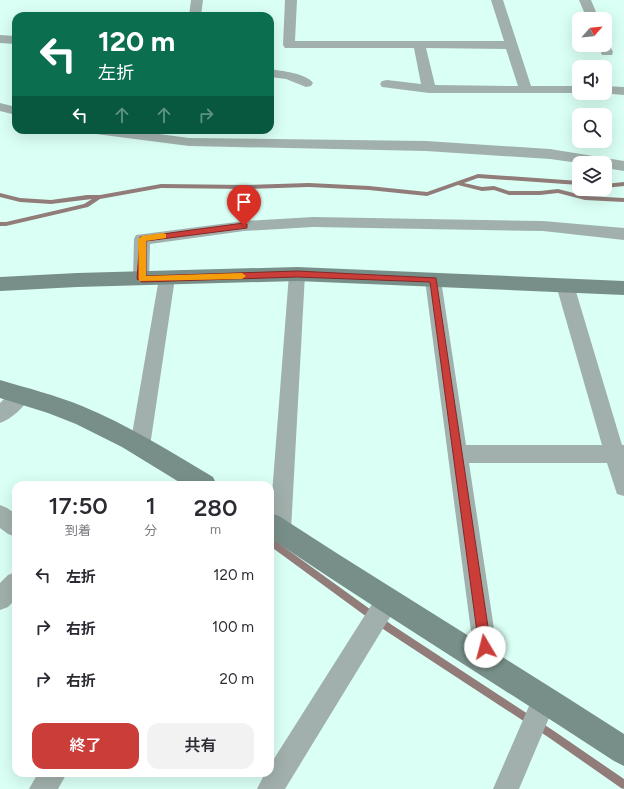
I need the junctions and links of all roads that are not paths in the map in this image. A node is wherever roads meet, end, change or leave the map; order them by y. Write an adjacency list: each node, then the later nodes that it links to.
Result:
1 (197, 0): 5 (street)
2 (291, 0): 9 (street)
3 (497, 0): 10 (street)
4 (585, 0): 6 (street)
5 (196, 12)
6 (590, 12)
7 (0, 39): 8 (street)
8 (12, 40)
9 (419, 44): 10 (street); 15 (street)
10 (510, 45): 14 (street)
11 (274, 74): 12 (street)
12 (306, 83)
13 (387, 84): 15 (street)
14 (525, 88): 15 (street); 16 (street)
15 (429, 89)
16 (572, 90)
17 (612, 90): 18 (street)
18 (624, 91)
19 (0, 107): 20 (street)
20 (12, 110)
21 (127, 134): 22 (street)
22 (624, 166)
23 (624, 234): 26 (street)
24 (297, 274): 25 (street); 27 (street); 41 (street)
25 (167, 278): 26 (street); 34 (street)
26 (142, 279): 28 (street)
27 (433, 280): 29 (street); 35 (street)
28 (0, 284)
29 (565, 286): 30 (street); 36 (street)
30 (624, 288)
31 (0, 389): 32 (street)
32 (21, 395): 33 (street); 34 (street)
33 (0, 416)
34 (140, 446): 37 (street)
35 (458, 454): 36 (street); 45 (street)
36 (619, 454): 38 (street)
37 (198, 481)
38 (624, 487)
39 (0, 515): 40 (street)
40 (12, 524)
41 (275, 527): 44 (street)
42 (12, 587): 43 (street)
43 (0, 599)
44 (387, 601): 45 (street); 50 (street)
45 (487, 662): 46 (street)
46 (546, 699): 47 (street); 51 (street)
47 (624, 751)
48 (51, 777): 49 (street)
49 (42, 789)
50 (270, 789)
51 (506, 789)

